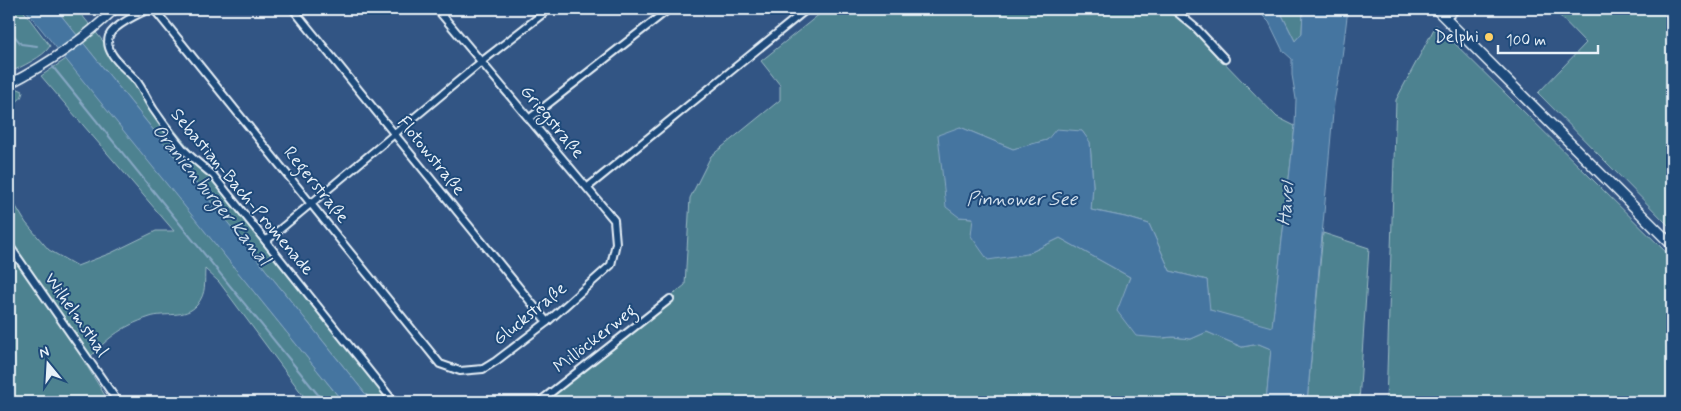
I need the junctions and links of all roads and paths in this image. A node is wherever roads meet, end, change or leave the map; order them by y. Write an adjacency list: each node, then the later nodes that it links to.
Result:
1 (116, 9): 15 (street)
2 (150, 9): 20 (street, Sebastian-Bach-Promenade)
3 (154, 9): 19 (street, Regerstraße)
4 (293, 9): 17 (street, Flotowstraße)
5 (437, 9): 14 (street, Griegstraße)
6 (549, 9): 14 (street)
7 (668, 9): 16 (street)
8 (807, 9): 18 (street)
9 (1173, 9): 13 (street)
10 (1436, 9): 12 (main road)
11 (1456, 9): 12 (street)
12 (1446, 19): 22 (main road)
13 (1225, 59)
14 (481, 62): 16 (street, Griegstraße); 17 (street)
15 (9, 84)
16 (530, 118): 18 (street, Griegstraße)
17 (394, 135): 19 (street); 25 (street, Flotowstraße)
18 (588, 188): 23 (street, Griegstraße)
19 (311, 203): 20 (street); 26 (street, Regerstraße)
20 (266, 241): 28 (street, Sebastian-Bach-Promenade)
21 (9, 245): 27 (street, Wilhelmsthal)
22 (1672, 245)
23 (611, 265): 25 (street, Gluckstraße)
24 (670, 299): 29 (street, Millöckerweg)
25 (547, 322): 26 (street, Gluckstraße)
26 (460, 372)
27 (118, 402)
28 (394, 402)
29 (538, 402)

